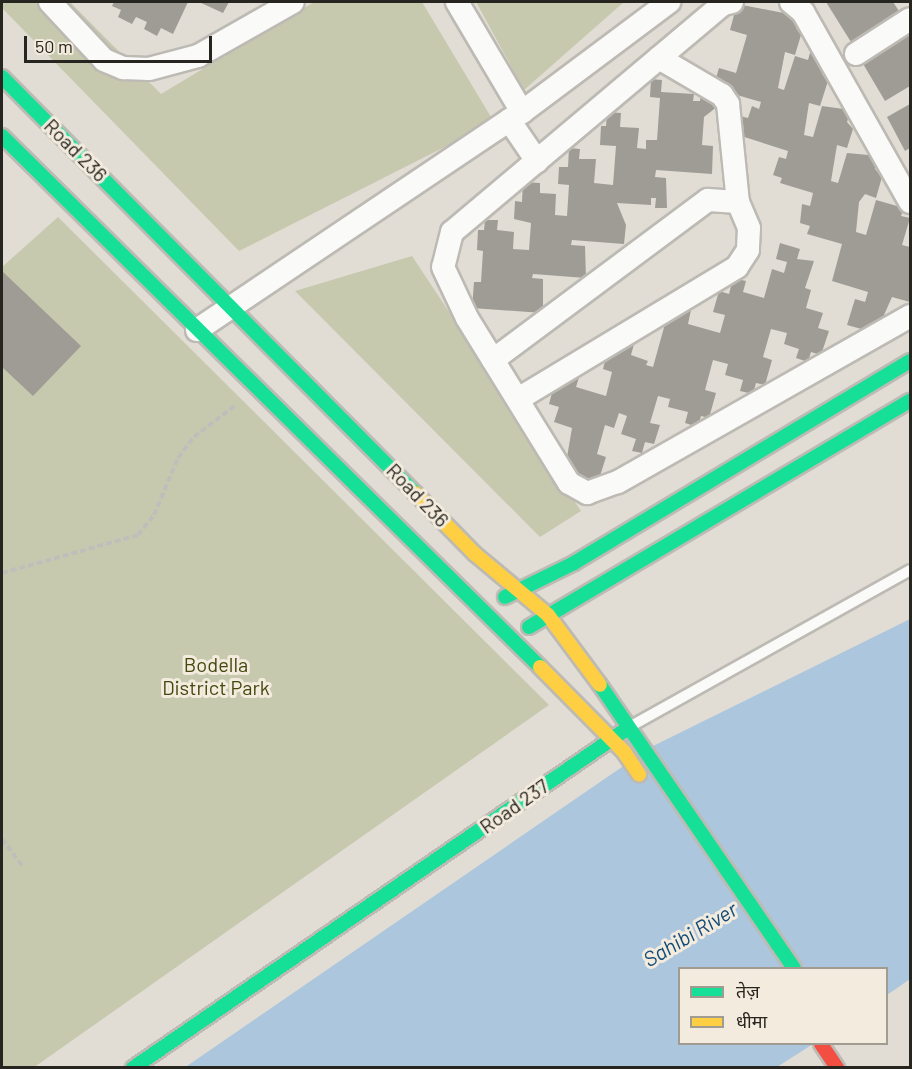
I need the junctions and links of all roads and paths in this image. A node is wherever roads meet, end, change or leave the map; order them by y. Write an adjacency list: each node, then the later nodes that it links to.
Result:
1 (50, 2): 2 (street)
2 (293, 2)
3 (457, 2): 12 (street)
4 (669, 2): 12 (street)
5 (732, 2): 10 (street)
6 (790, 2): 15 (street)
7 (901, 2): 8 (street)
8 (910, 19): 9 (street)
9 (856, 54)
10 (659, 58): 14 (street); 16 (street)
11 (2, 77): 17 (street, Road 236)
12 (516, 116): 14 (street); 17 (street)
13 (2, 136): 19 (street)
14 (537, 161): 20 (street)
15 (910, 201)
16 (738, 202): 20 (street); 22 (street)
17 (235, 307): 19 (street); 27 (street, Road 236)
18 (910, 316): 22 (street)
19 (196, 330): 28 (street)
20 (493, 360): 22 (street)
21 (910, 361): 27 (street)
22 (518, 399)
23 (910, 400): 29 (street)
24 (225, 413): 26 (path)
25 (910, 570): 31 (lane, Road 237)
26 (2, 571)
27 (520, 588): 28 (street); 29 (street, Road 236)
28 (482, 612): 30 (street)
29 (548, 615): 30 (street); 31 (street, Road 236)
30 (512, 638): 32 (street)
31 (631, 726): 32 (street, Road 237); 36 (street, Road 236)
32 (611, 738): 33 (street); 39 (street, Road 237)
33 (651, 791)
34 (2, 839): 35 (path)
35 (22, 866)
36 (793, 967)
37 (822, 1045): 38 (street)
38 (835, 1065)
39 (133, 1068)

